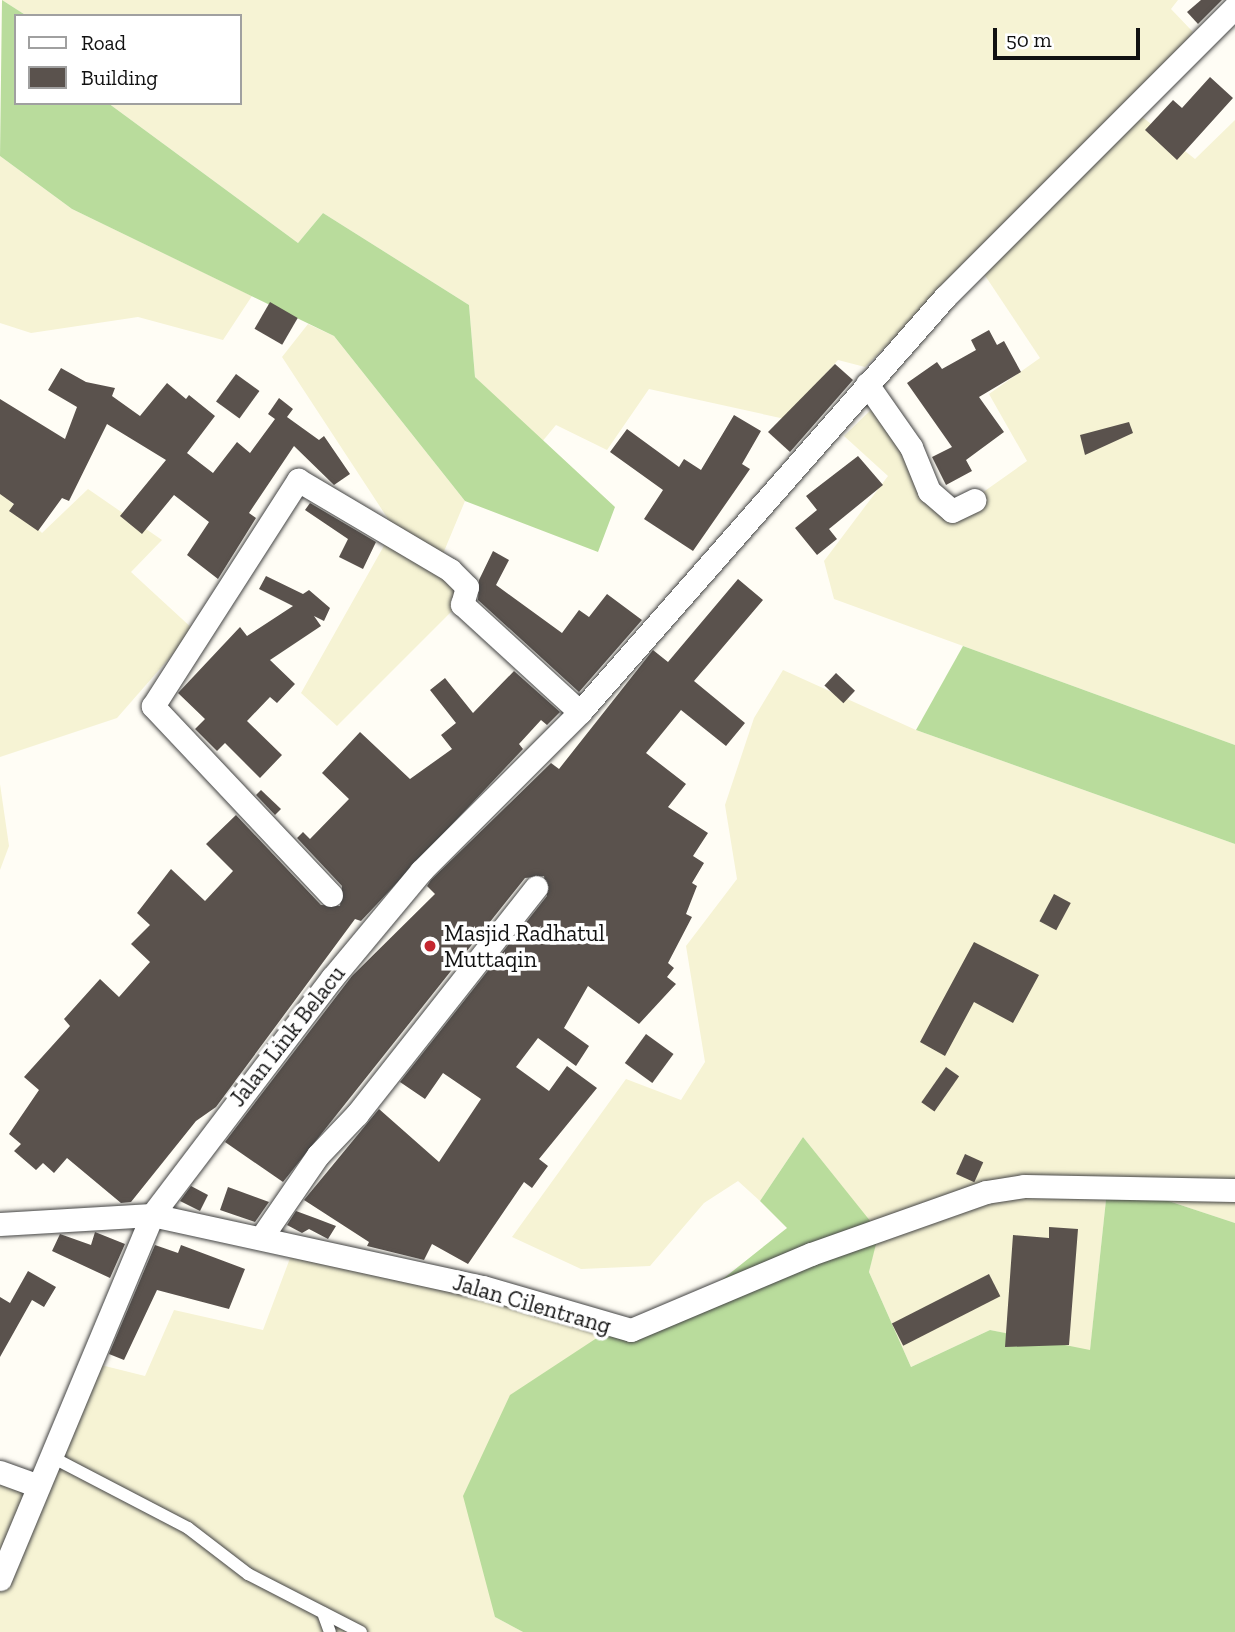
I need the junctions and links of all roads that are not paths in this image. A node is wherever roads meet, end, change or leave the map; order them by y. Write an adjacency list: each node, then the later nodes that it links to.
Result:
1 (1235, 7): 2 (street, Jalan Link Belacu)
2 (867, 384): 3 (street); 4 (street, Jalan Link Belacu)
3 (975, 500)
4 (580, 712): 6 (street); 8 (street, Jalan Link Belacu)
5 (536, 887): 10 (street)
6 (331, 895)
7 (1235, 1190): 10 (street, Jalan Cilentrang)
8 (152, 1215): 9 (street, Jalan Cilentrang); 10 (street, Jalan Cilentrang); 11 (street, Jalan Link Belacu)
9 (0, 1224)
10 (263, 1236)
11 (48, 1455): 13 (street, Jalan Link Belacu); 15 (lane)
12 (0, 1472): 13 (street)
13 (35, 1485): 14 (street, Jalan Link Belacu)
14 (0, 1579)
15 (323, 1613): 16 (lane); 17 (lane)
16 (330, 1632)
17 (361, 1632)

